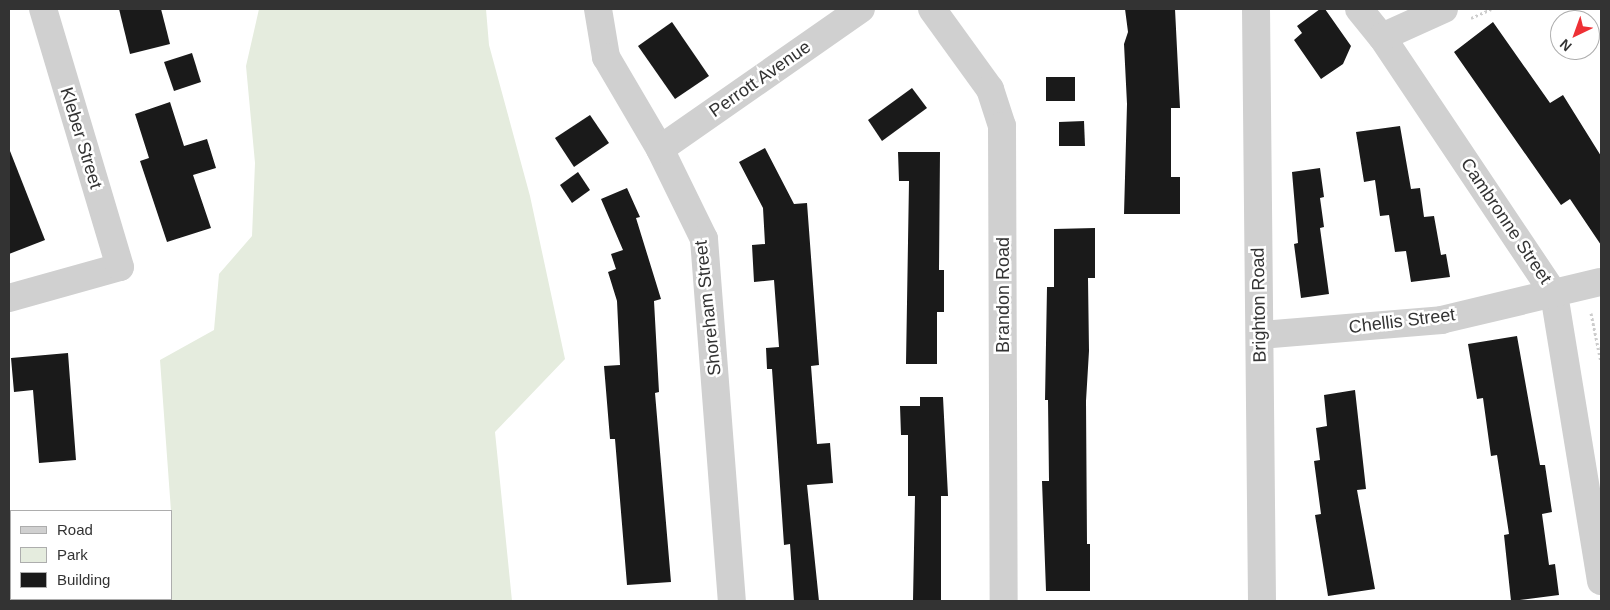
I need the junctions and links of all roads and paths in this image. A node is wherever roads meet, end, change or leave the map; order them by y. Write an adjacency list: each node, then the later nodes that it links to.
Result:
1 (43, 9): 12 (street, Kleber Street)
2 (598, 9): 9 (street, Shoreham Street)
3 (861, 9): 9 (street, Perrott Avenue)
4 (932, 9): 17 (street, Brandon Road)
5 (1256, 9): 13 (street, Brighton Road)
6 (1359, 9): 8 (street, Cambronne Street)
7 (1444, 9): 8 (street)
8 (1382, 37): 10 (street, Cambronne Street)
9 (660, 149): 16 (street, Shoreham Street)
10 (1554, 294): 11 (street, Chellis Street); 13 (street, Chellis Street); 15 (street, Cambronne Street)
11 (1598, 294): 14 (path)
12 (9, 298)
13 (1260, 335): 18 (street, Brighton Road)
14 (1601, 362)
15 (1601, 581)
16 (732, 601)
17 (1004, 601)
18 (1262, 601)

